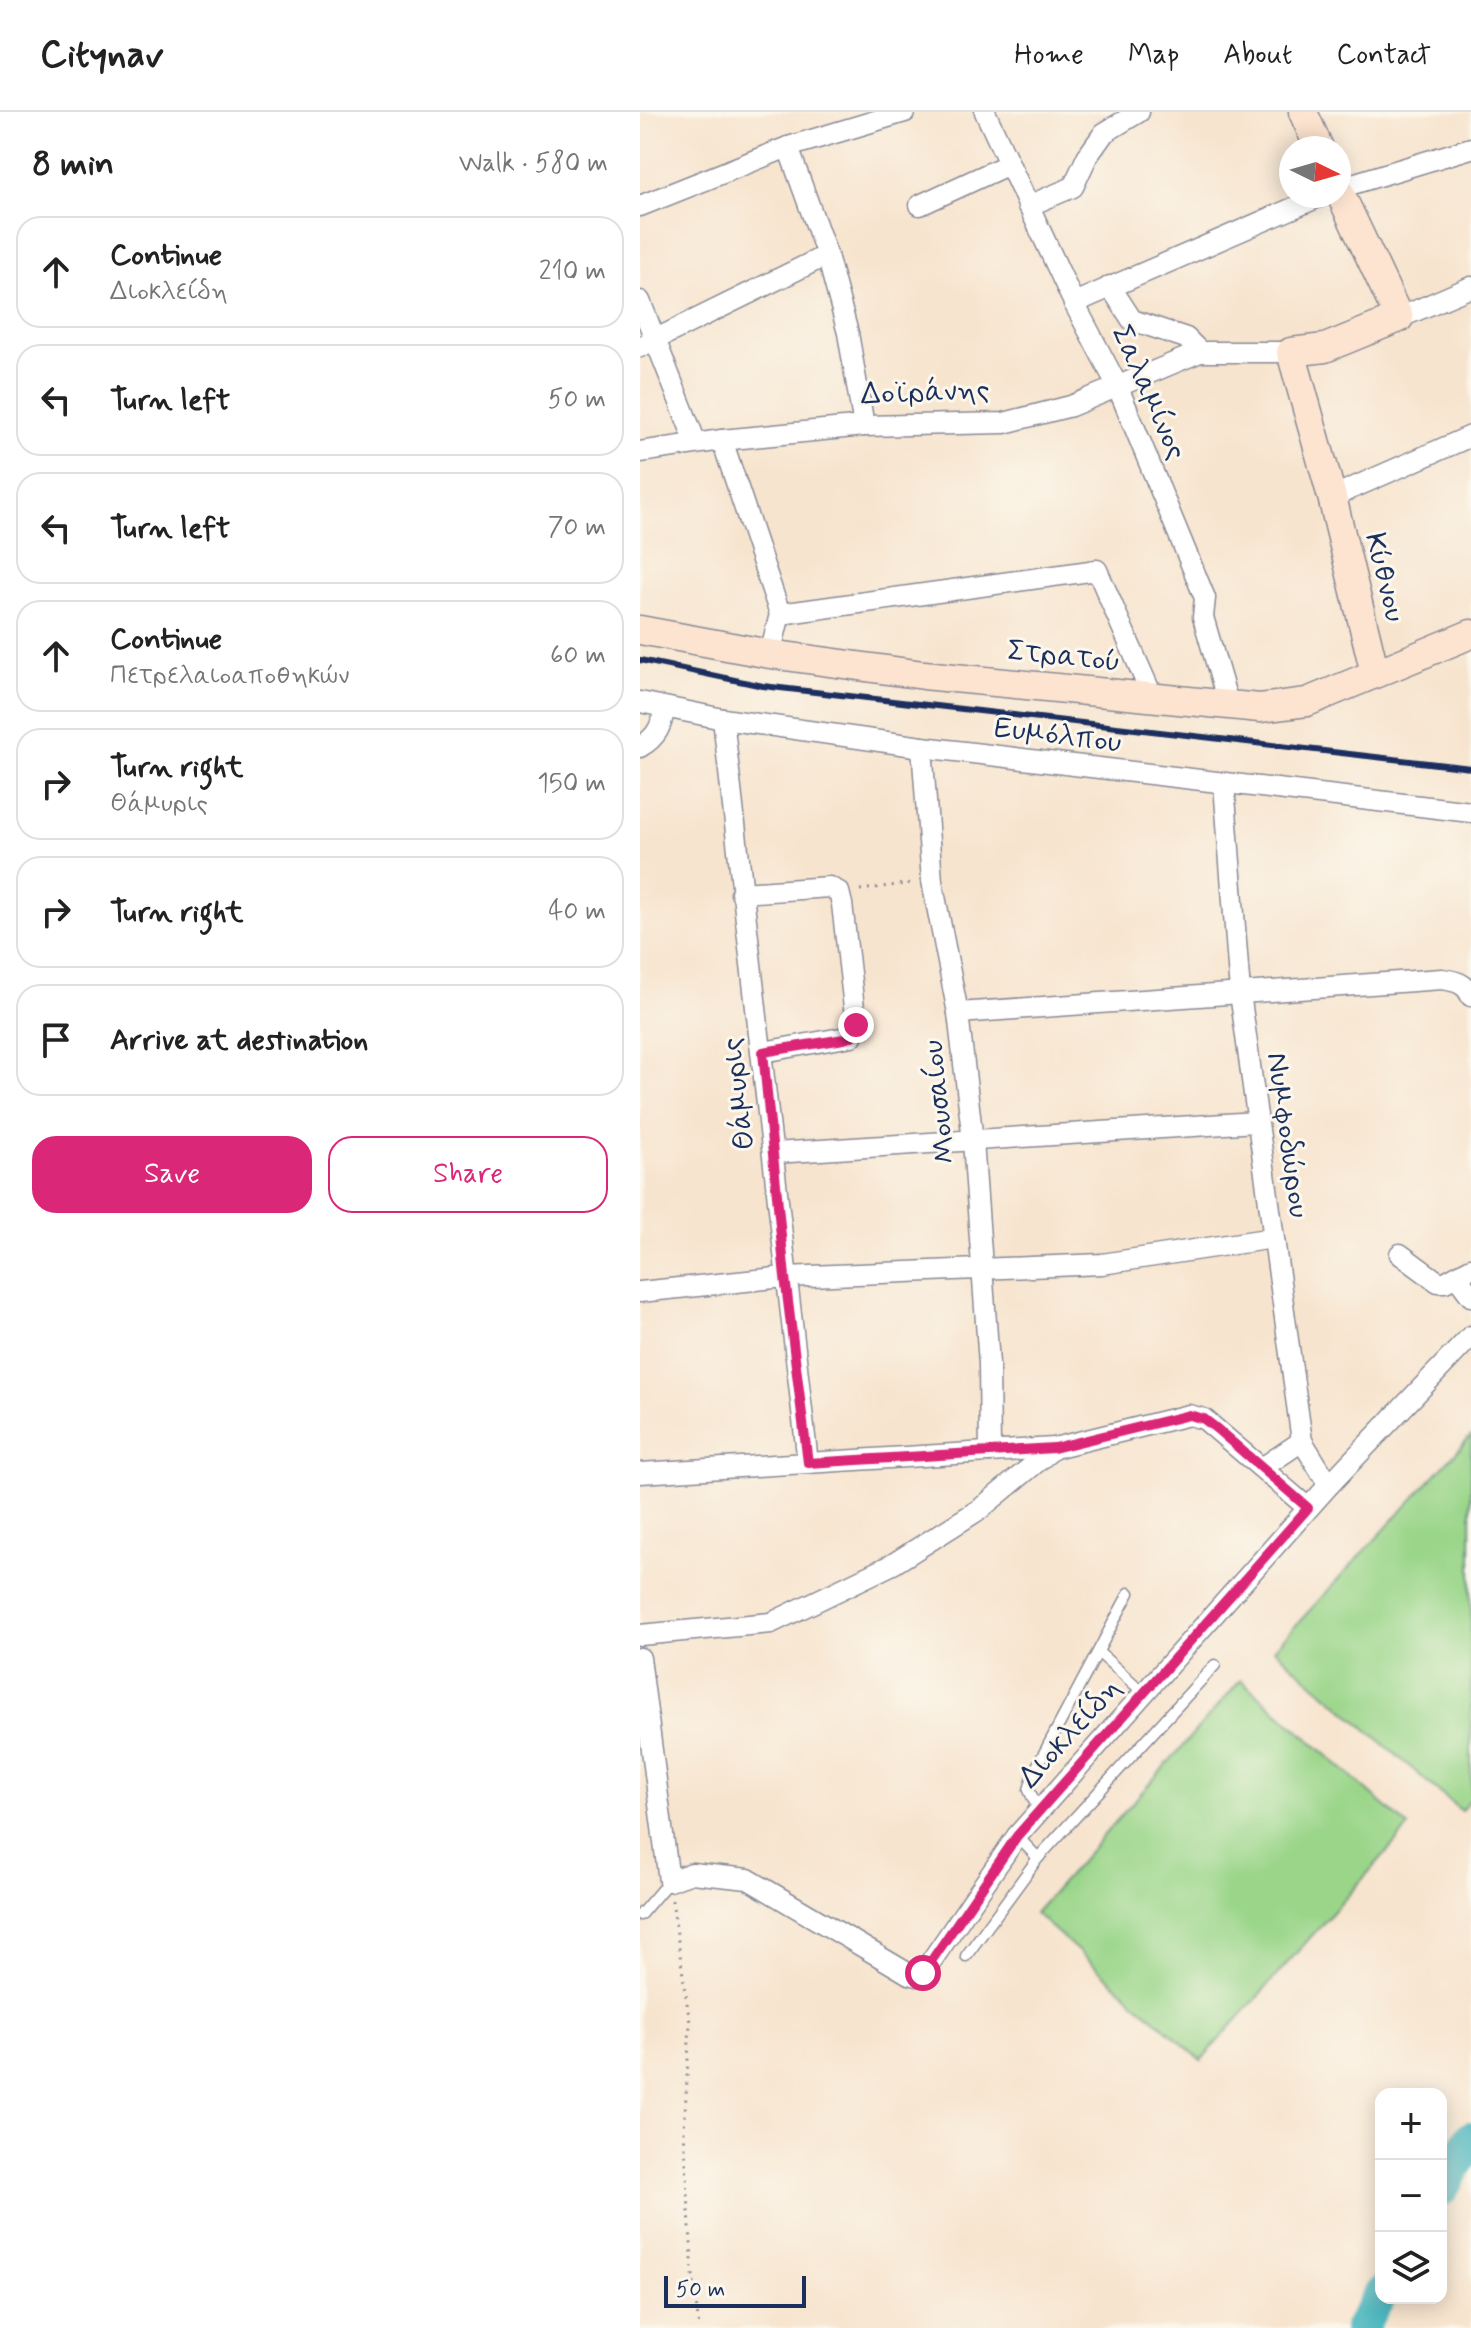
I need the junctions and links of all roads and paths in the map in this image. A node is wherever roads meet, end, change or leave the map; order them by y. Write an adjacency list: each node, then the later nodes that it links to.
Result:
1 (905, 112): 6 (street)
2 (985, 112): 8 (street, Σαλαμίνος)
3 (1139, 112): 12 (street)
4 (1303, 112): 5 (main road)
5 (1314, 136)
6 (788, 147): 11 (street); 15 (street)
7 (1471, 148): 9 (street)
8 (1009, 164): 10 (street); 12 (street, Σαλαμίνος)
9 (1351, 186)
10 (920, 205)
11 (640, 206)
12 (1028, 206): 19 (street, Σαλαμίνος)
13 (1293, 208): 16 (street)
14 (1347, 208): 20 (main road)
15 (827, 255): 21 (street); 25 (street)
16 (1110, 286): 19 (street); 22 (street)
17 (1471, 287): 20 (street, Δοϊράνης)
18 (640, 301): 21 (street)
19 (1074, 303): 24 (street, Σαλαμίνος)
20 (1399, 318): 23 (main road, Δοϊράνης)
21 (647, 343): 28 (street)
22 (1200, 352): 23 (street, Δοϊράνης); 24 (street, Δοϊράνης)
23 (1291, 352): 30 (main road, Κύθνου)
24 (1117, 385): 25 (street, Δοϊράνης); 38 (street, Σαλαμίνος)
25 (864, 426): 27 (street, Δοϊράνης)
26 (1471, 436): 30 (street)
27 (722, 440): 28 (street, Δοϊράνης); 31 (street)
28 (696, 443): 29 (street, Δοϊράνης)
29 (640, 452)
30 (1332, 497): 35 (main road, Κύθνου)
31 (780, 614): 34 (street); 36 (street)
32 (640, 630): 34 (main road, Στρατού)
33 (1471, 634): 35 (main road, Στρατού)
34 (770, 654): 36 (main road, Στρατού)
35 (1375, 673): 38 (main road, Στρατού)
36 (1153, 698): 38 (main road, Στρατού)
37 (640, 702): 39 (street, Ευμόλπου)
38 (1229, 707)
39 (665, 708): 40 (street, Ευμόλπου); 41 (street)
40 (723, 719): 42 (street, Ευμόλπου); 47 (street, Θάμυρις)
41 (640, 747)
42 (922, 747): 43 (street, Ευμόλπου); 45 (street, Μουσαίου)
43 (1224, 784): 44 (street, Ευμόλπου); 48 (street, Νυμφοδώρου)
44 (1471, 812)
45 (932, 881): 46 (path); 50 (street, Μουσαίου)
46 (839, 892): 47 (street); 51 (street)
47 (741, 893): 51 (street, Θάμυρις)
48 (1240, 993): 49 (street); 50 (street); 52 (street, Νυμφοδώρου)
49 (1471, 996)
50 (958, 1013): 53 (street, Μουσαίου)
51 (763, 1052): 54 (street, Θάμυρις)
52 (1256, 1122): 53 (street); 55 (street, Νυμφοδώρου)
53 (973, 1141): 54 (street); 57 (street, Μουσαίου)
54 (774, 1153): 59 (street, Θάμυρις)
55 (1273, 1238): 57 (street); 63 (street, Νυμφοδώρου)
56 (1400, 1254): 58 (street)
57 (983, 1269): 59 (street); 65 (street, Μουσαίου)
58 (1464, 1272): 61 (street)
59 (785, 1277): 60 (street); 66 (street, Θάμυρις)
60 (640, 1292)
61 (1471, 1296)
62 (1471, 1336): 69 (street, Διοκλείδη)
63 (1302, 1441): 67 (street); 69 (street, Νυμφοδώρου)
64 (1054, 1448): 65 (street); 67 (street); 72 (street)
65 (990, 1452): 66 (street)
66 (808, 1463): 68 (street)
67 (1262, 1468): 70 (street)
68 (640, 1473)
69 (1329, 1485): 70 (street, Διοκλείδη)
70 (1308, 1508): 76 (street, Διοκλείδη)
71 (1129, 1593): 73 (lane)
72 (640, 1635)
73 (1098, 1652): 76 (lane); 77 (lane)
74 (640, 1658): 80 (street)
75 (1215, 1665): 79 (lane)
76 (1144, 1693): 77 (street, Διοκλείδη)
77 (1039, 1811): 78 (street, Διοκλείδη)
78 (1017, 1836): 79 (lane); 80 (street, Διοκλείδη)
79 (1038, 1858): 82 (lane)
80 (669, 1881): 81 (lane); 83 (path)
81 (640, 1915)
82 (966, 1956)
83 (699, 2328)

